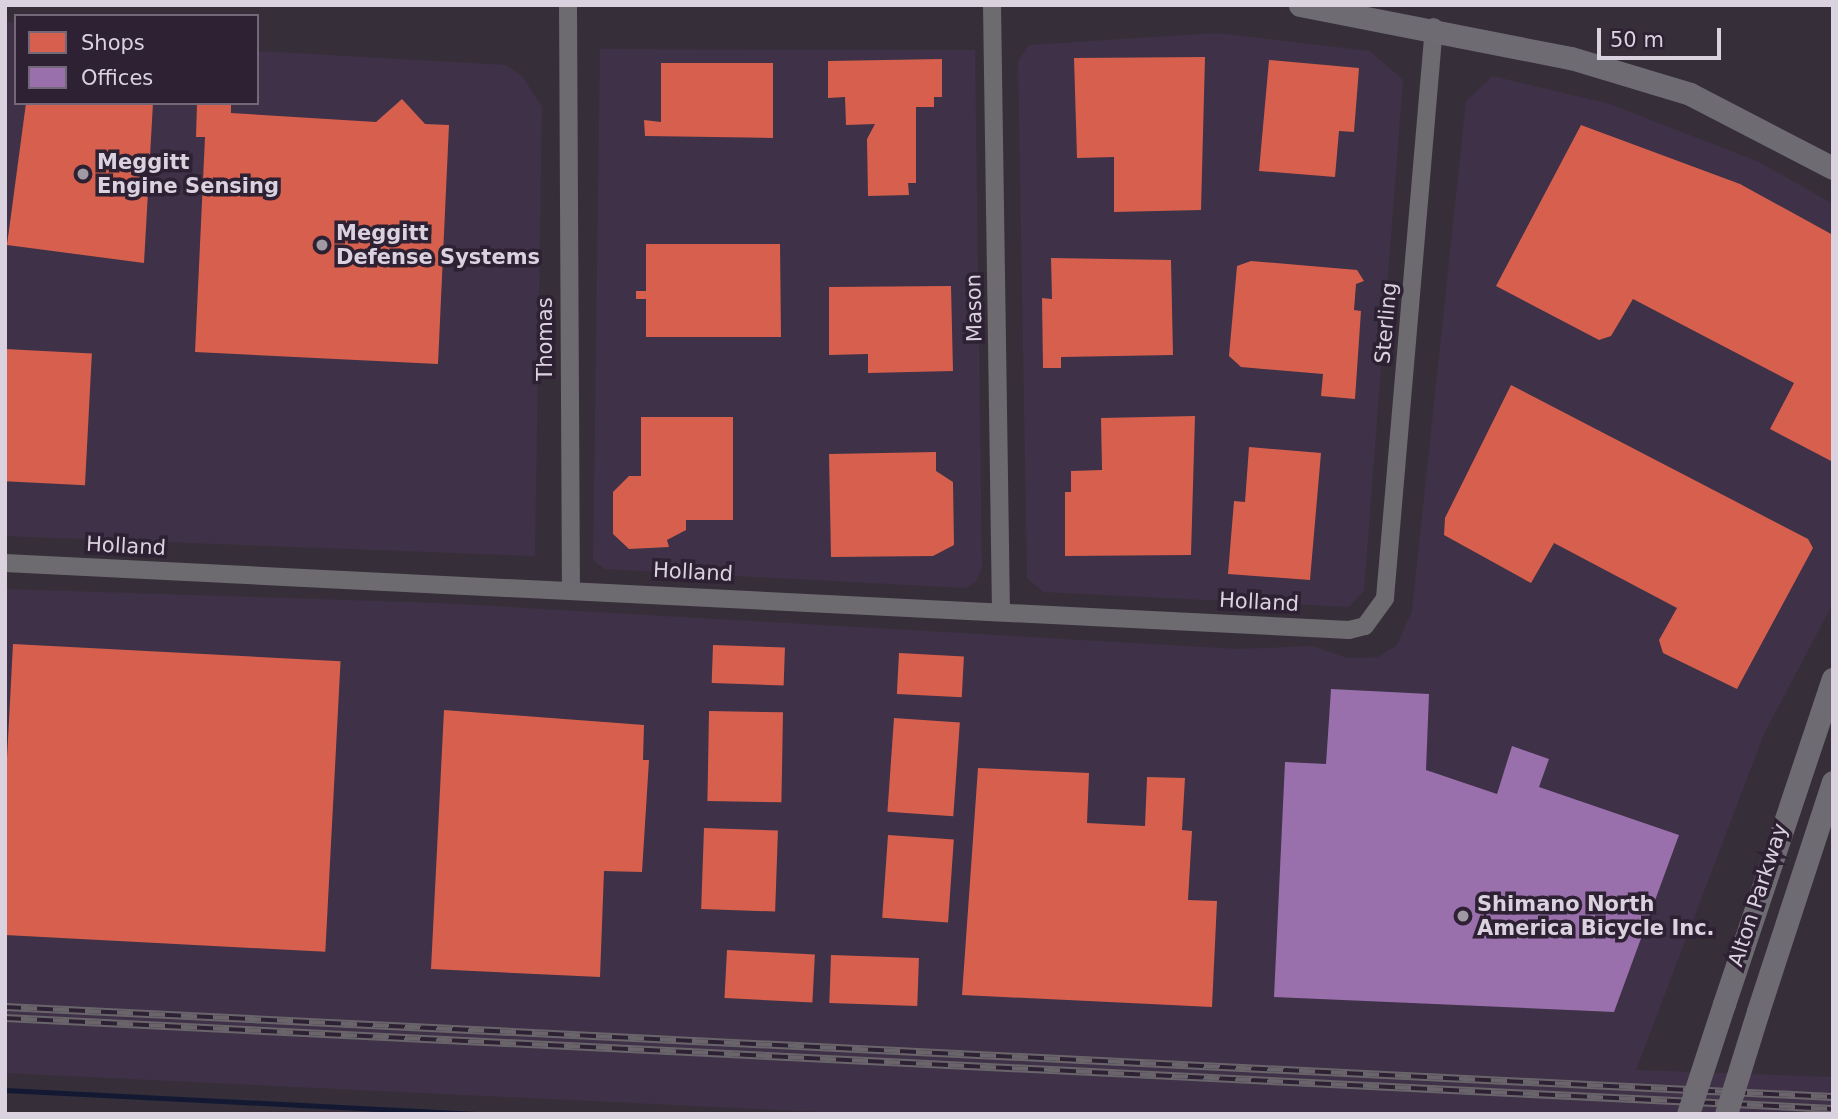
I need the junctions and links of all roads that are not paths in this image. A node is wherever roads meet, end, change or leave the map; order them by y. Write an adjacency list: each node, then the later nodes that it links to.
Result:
1 (568, 5): 7 (street, Thomas)
2 (992, 5): 8 (street, Mason)
3 (1300, 5): 4 (main road)
4 (1434, 27): 5 (main road); 9 (street, Sterling)
5 (1833, 168)
6 (5, 563): 7 (street, Holland)
7 (571, 590): 8 (street, Holland)
8 (1001, 610): 9 (street, Holland)
9 (1375, 619)
10 (1833, 678): 12 (main road, Alton Parkway, bridge)
11 (1833, 782): 13 (main road, Alton Parkway, bridge)
12 (1688, 1114)
13 (1726, 1114)

